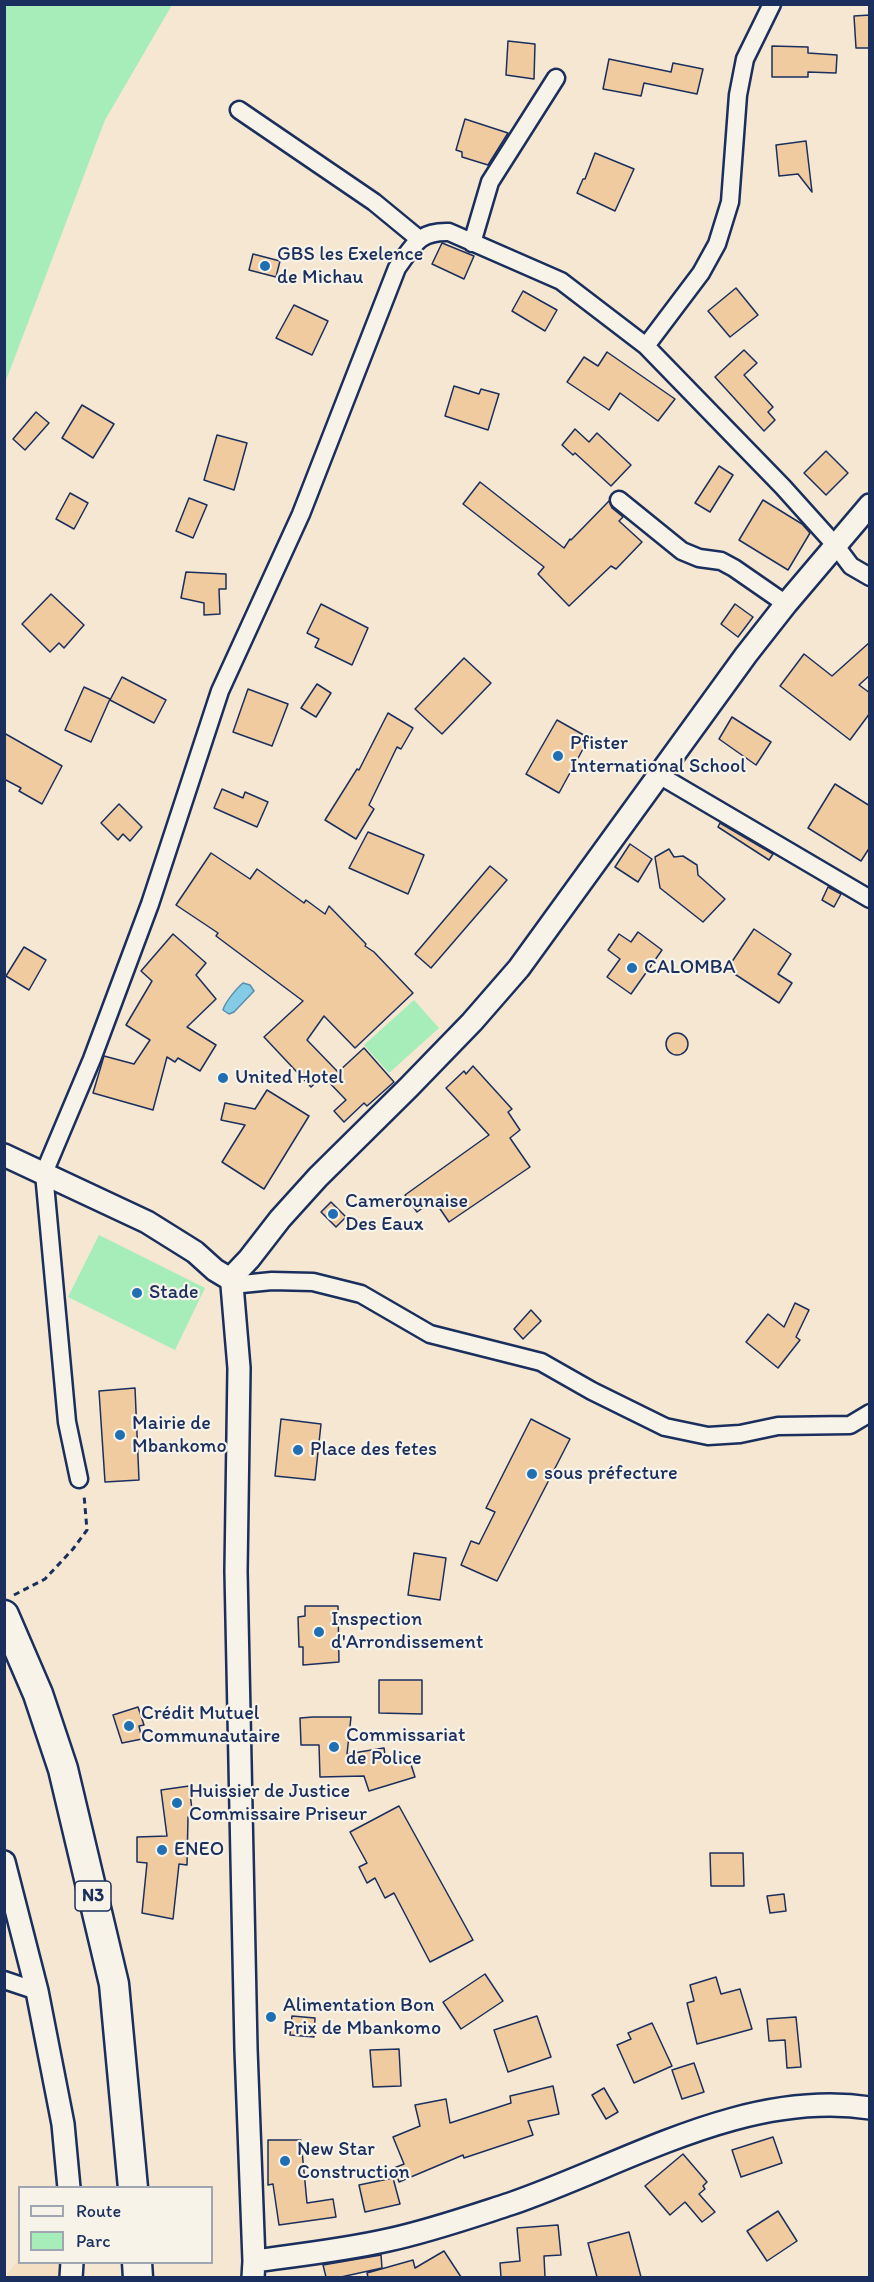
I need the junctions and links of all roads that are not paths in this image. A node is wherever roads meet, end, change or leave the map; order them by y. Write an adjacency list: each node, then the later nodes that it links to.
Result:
1 (772, 4): 6 (street)
2 (556, 78): 5 (street)
3 (239, 110): 4 (street)
4 (418, 239): 5 (street); 15 (street)
5 (472, 243): 6 (street)
6 (645, 346): 9 (street)
7 (618, 500): 11 (street)
8 (870, 505): 9 (street)
9 (836, 546): 10 (street); 11 (street)
10 (870, 577)
11 (786, 604): 12 (street)
12 (659, 775): 13 (street); 16 (street)
13 (870, 898)
14 (4, 1155): 15 (street)
15 (44, 1173): 16 (street); 18 (street)
16 (231, 1282): 17 (street); 26 (street)
17 (870, 1413)
18 (79, 1479)
19 (4, 1615): 25 (highway, N3)
20 (4, 1862): 22 (street)
21 (4, 1980): 22 (street)
22 (37, 1991): 24 (street)
23 (870, 2108): 26 (street)
24 (69, 2186)
25 (133, 2186)
26 (253, 2269)

